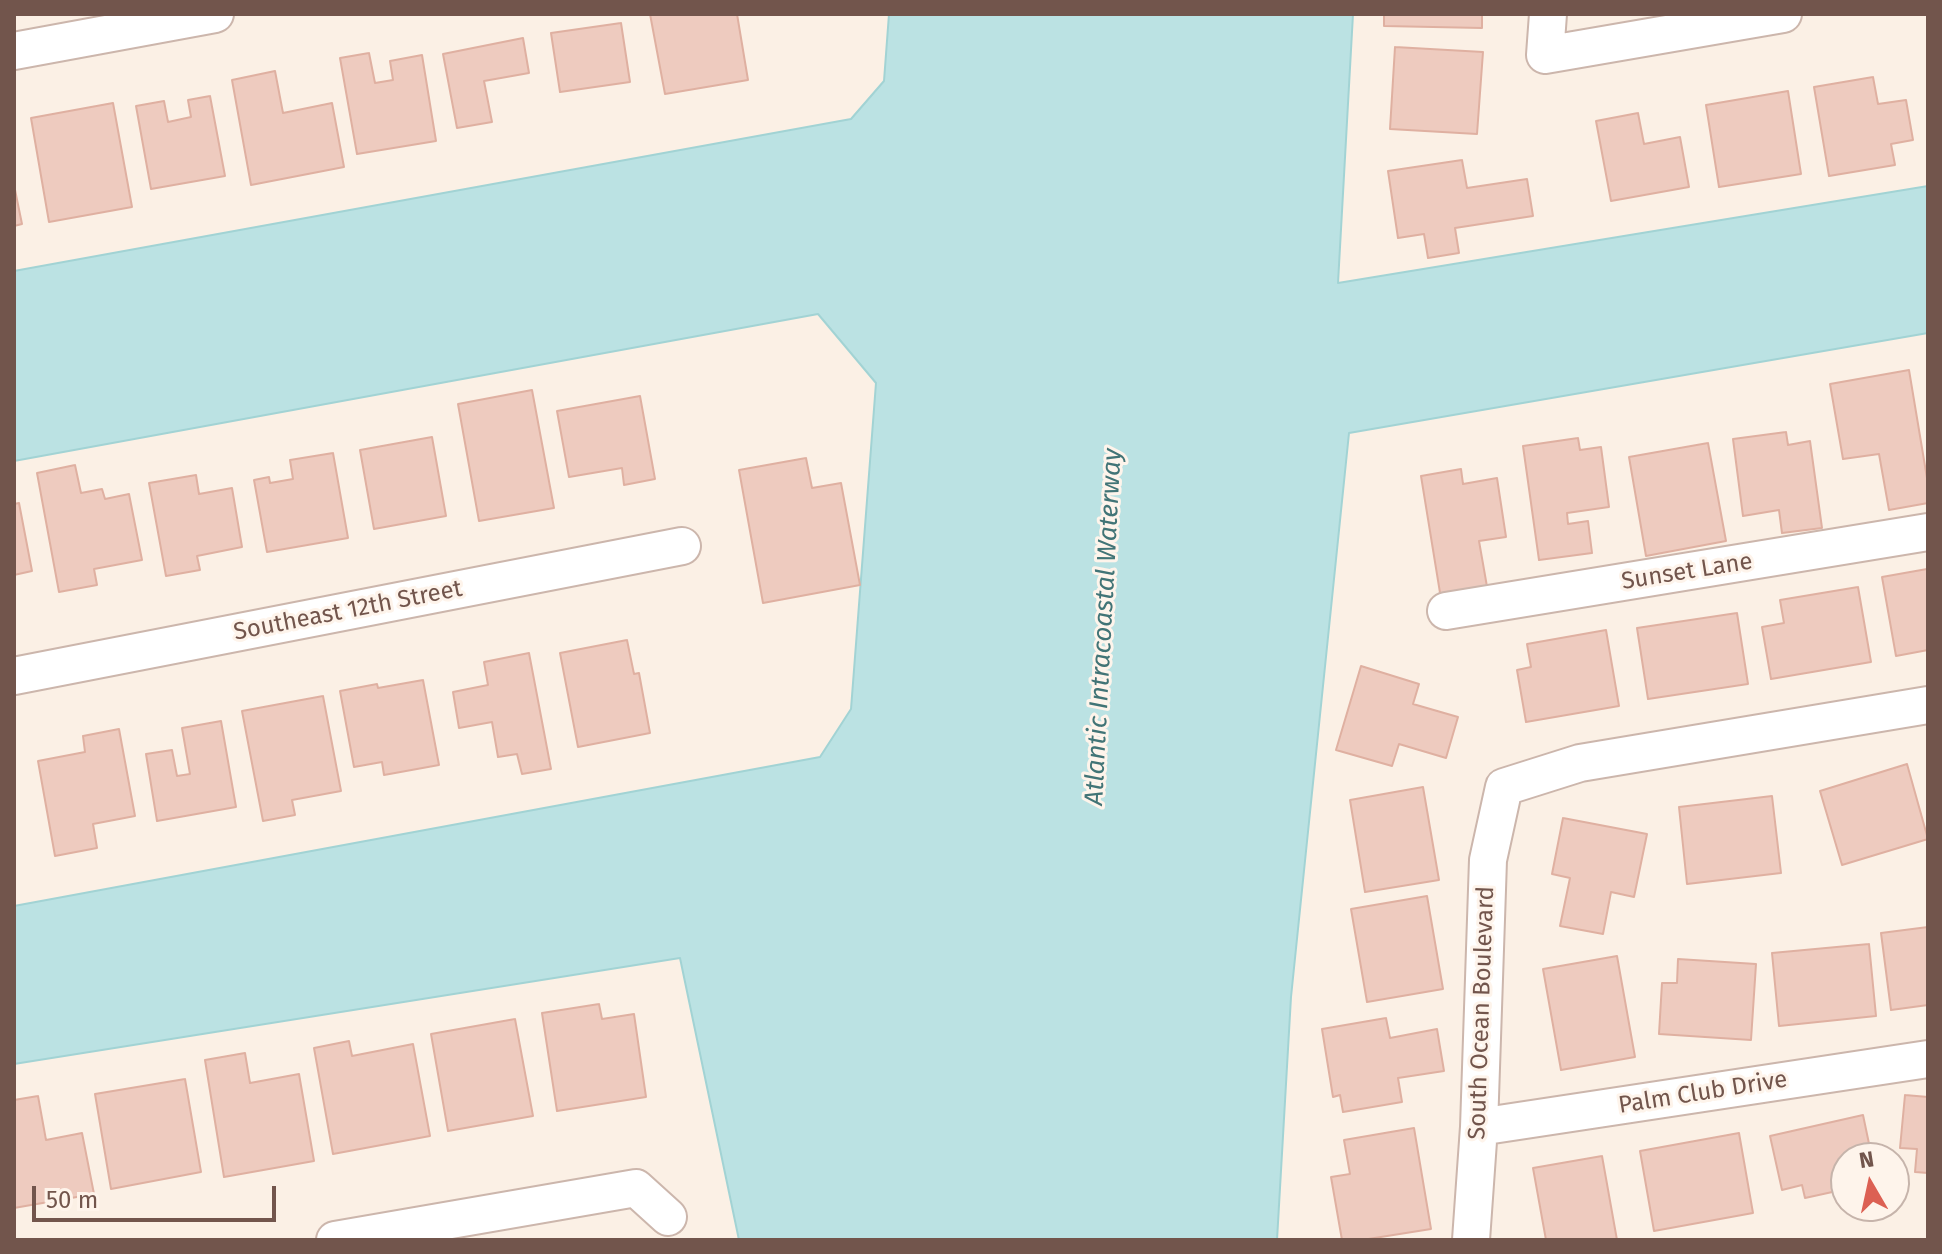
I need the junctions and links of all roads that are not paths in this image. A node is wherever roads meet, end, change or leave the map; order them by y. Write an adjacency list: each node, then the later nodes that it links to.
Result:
1 (215, 14): 4 (street)
2 (1548, 14): 3 (street)
3 (1783, 14)
4 (14, 51)
5 (1928, 532): 7 (street, Sunset Lane)
6 (682, 546): 8 (street, Southeast 12th Street)
7 (1446, 611)
8 (14, 676)
9 (1928, 705): 11 (street, South Ocean Boulevard)
10 (1928, 1059): 11 (street, Palm Club Drive)
11 (1479, 1127): 14 (street, South Ocean Boulevard)
12 (668, 1217): 13 (street)
13 (335, 1240)
14 (1471, 1240)

